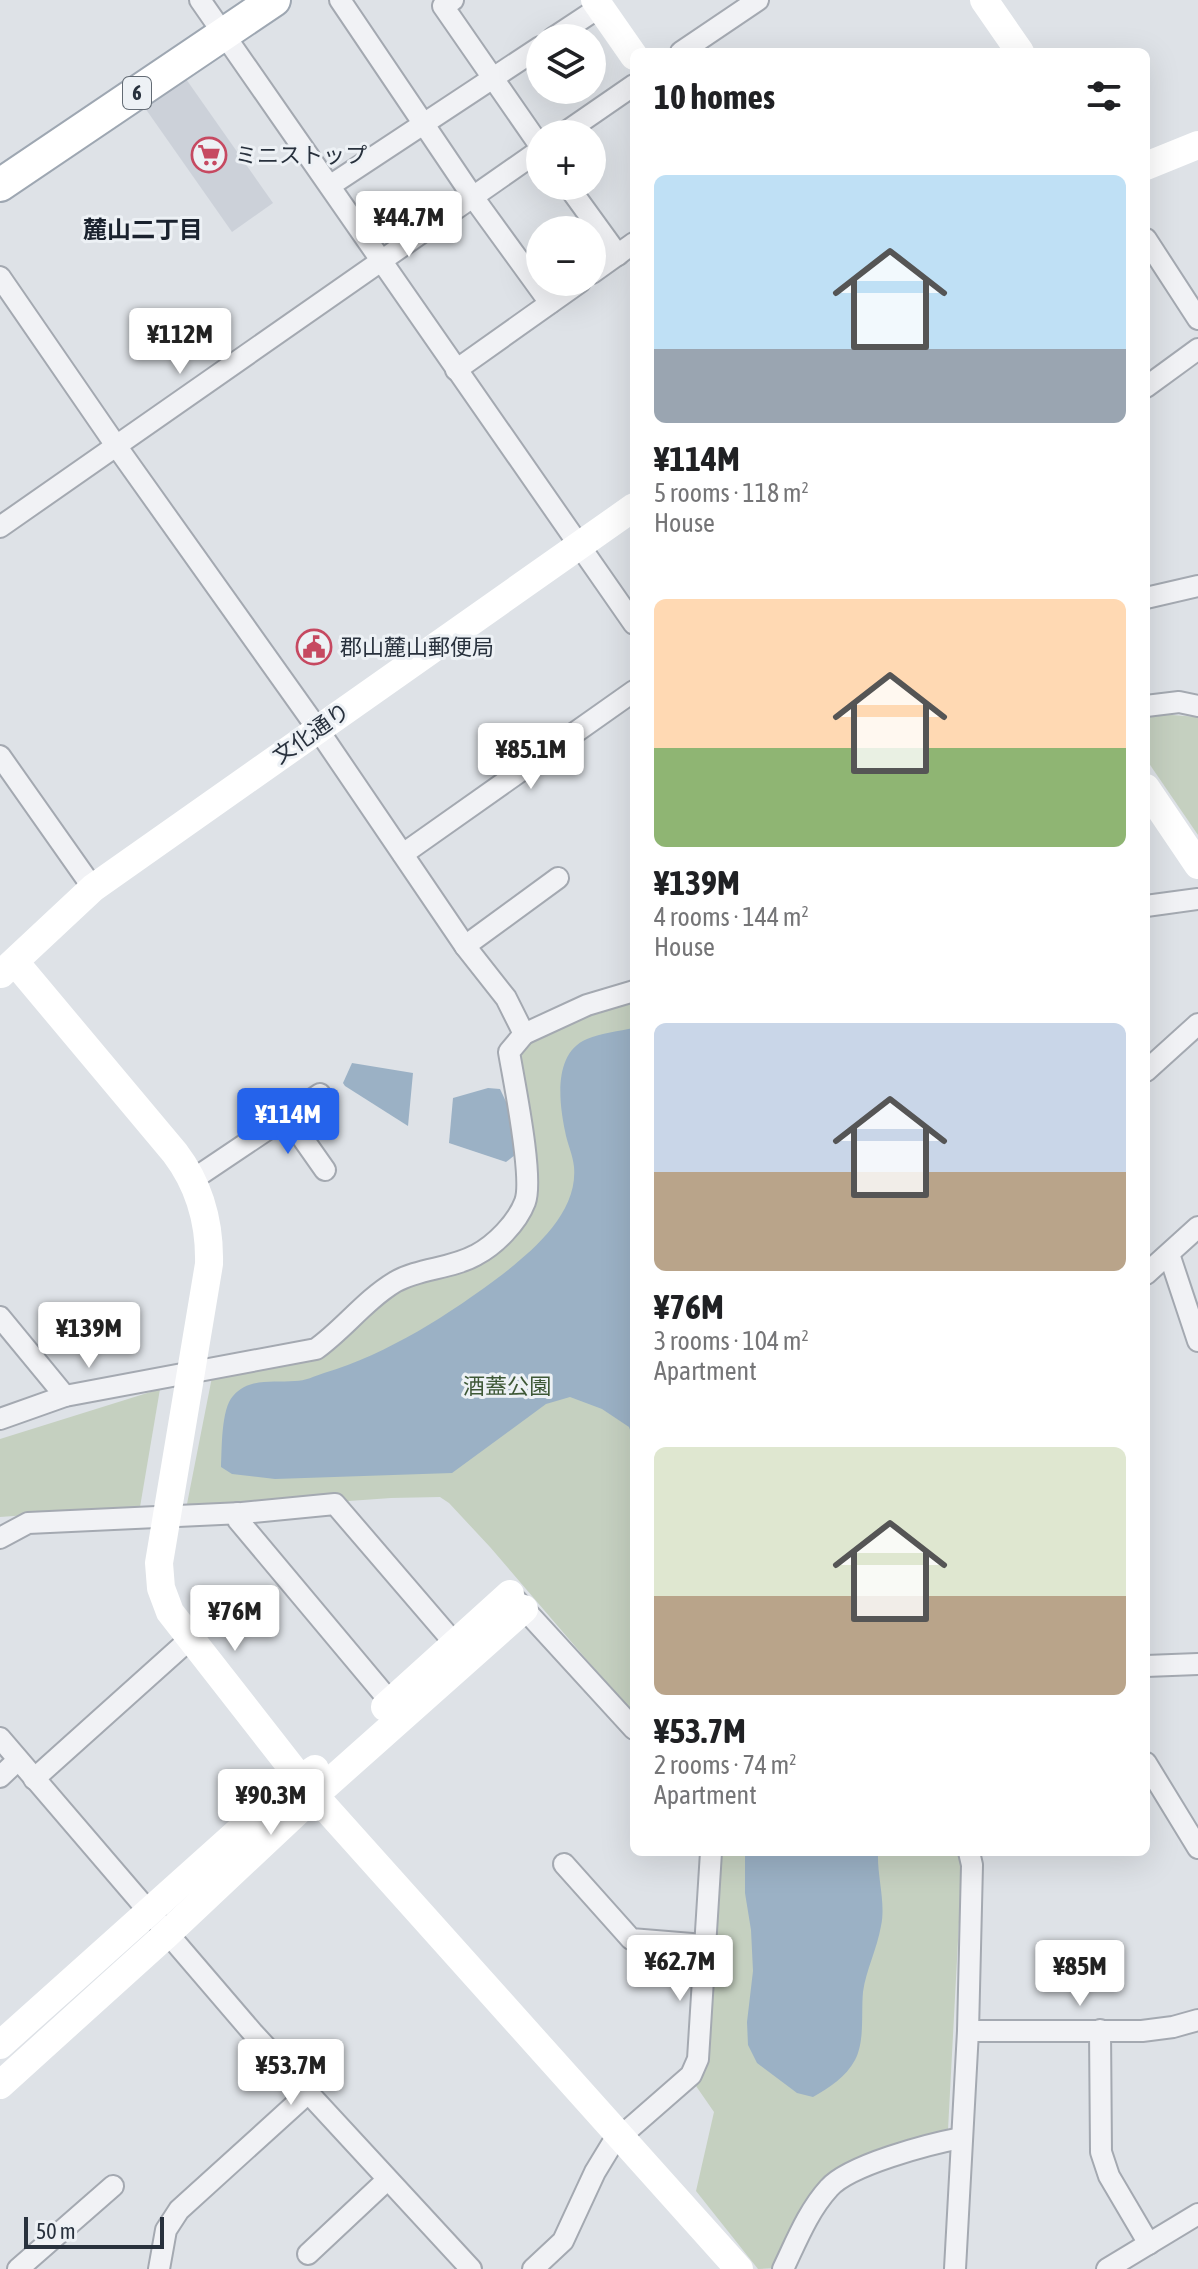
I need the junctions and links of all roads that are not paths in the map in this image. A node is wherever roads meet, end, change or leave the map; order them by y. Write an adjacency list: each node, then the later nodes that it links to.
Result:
1 (200, 0): 9 (street)
2 (274, 0): 9 (main road, 6)
3 (340, 0): 17 (street)
4 (453, 0): 14 (street)
5 (758, 0): 10 (street)
6 (984, 0): 11 (street)
7 (597, 4): 8 (street); 12 (street)
8 (571, 24)
9 (224, 34): 22 (main road, 6); 23 (street)
10 (687, 48)
11 (1017, 48)
12 (630, 50)
13 (526, 56): 14 (street)
14 (493, 78): 17 (street); 18 (street)
15 (630, 88): 16 (street)
16 (583, 120)
17 (424, 124): 23 (street); 24 (street)
18 (526, 127)
19 (1198, 145): 21 (street)
20 (526, 158): 24 (street)
21 (1150, 164)
22 (0, 185)
23 (331, 185): 27 (street)
24 (473, 197): 27 (street); 32 (street)
25 (581, 200): 26 (street)
26 (626, 249): 29 (street)
27 (384, 261): 35 (street); 37 (street)
28 (1152, 262): 33 (street)
29 (606, 263)
30 (0, 277): 37 (street)
31 (560, 296): 32 (street)
32 (550, 303): 35 (street)
33 (1198, 319)
34 (1198, 349): 36 (street)
35 (456, 370): 40 (street)
36 (1150, 384)
37 (117, 447): 39 (street); 47 (street)
38 (630, 510): 40 (street, 文化通り)
39 (0, 527)
40 (579, 544): 43 (street); 47 (street, 文化通り)
41 (1198, 586): 42 (street)
42 (1150, 597)
43 (630, 613)
44 (630, 694): 50 (street)
45 (1150, 706): 46 (street)
46 (1198, 706)
47 (317, 728): 50 (street); 53 (street, 文化通り)
48 (0, 756): 53 (street)
49 (1150, 794): 51 (street)
50 (403, 854): 56 (street)
51 (1198, 865)
52 (558, 878): 56 (street)
53 (93, 888): 57 (street, 文化通り)
54 (1198, 899): 55 (street)
55 (1150, 905)
56 (465, 946): 60 (street)
57 (7, 968): 65 (street)
58 (630, 992): 60 (street)
59 (1198, 1024): 61 (street)
60 (524, 1034): 71 (street)
61 (1150, 1067)
62 (320, 1094): 63 (street)
63 (287, 1116): 64 (street); 65 (street)
64 (325, 1170)
65 (192, 1180): 71 (street)
66 (1198, 1227): 67 (street)
67 (1169, 1254): 68 (street); 70 (street)
68 (1150, 1271)
69 (0, 1317): 72 (street)
70 (1198, 1341)
71 (193, 1373): 72 (street); 75 (street)
72 (65, 1396): 73 (street)
73 (0, 1419)
74 (238, 1513): 75 (street); 79 (street); 82 (street)
75 (165, 1518): 76 (street); 78 (street)
76 (0, 1538)
77 (517, 1601): 79 (street); 83 (street)
78 (190, 1639): 88 (street); 89 (street)
79 (462, 1651): 82 (street)
80 (1198, 1664): 81 (street)
81 (1150, 1666)
82 (397, 1710): 89 (street)
83 (630, 1725)
84 (0, 1738): 85 (street)
85 (18, 1760): 87 (street); 88 (street)
86 (1150, 1770): 90 (street)
87 (0, 1777)
88 (34, 1779): 94 (street)
89 (308, 1787): 94 (street); 95 (street); 104 (street)
90 (1198, 1848)
91 (711, 1856): 96 (street)
92 (970, 1856): 99 (street)
93 (564, 1864): 96 (street)
94 (147, 1912): 95 (street); 100 (street)
95 (167, 1934): 101 (street); 103 (street)
96 (704, 1945): 104 (street)
97 (1198, 2020): 98 (street)
98 (1100, 2030): 99 (street); 109 (street)
99 (968, 2031): 105 (street)
100 (10, 2036): 101 (street)
101 (41, 2049): 102 (street)
102 (0, 2085)
103 (308, 2093): 106 (street); 112 (street)
104 (621, 2138): 114 (street); 115 (street)
105 (961, 2138): 116 (street); 117 (street)
106 (387, 2180): 110 (street); 113 (street)
107 (113, 2186): 111 (street)
108 (1198, 2214): 109 (street)
109 (1149, 2244): 118 (street)
110 (308, 2254)
111 (18, 2269)
112 (159, 2269)
113 (471, 2269)
114 (533, 2269)
115 (739, 2269)
116 (783, 2269)
117 (955, 2269)
118 (1107, 2269)

